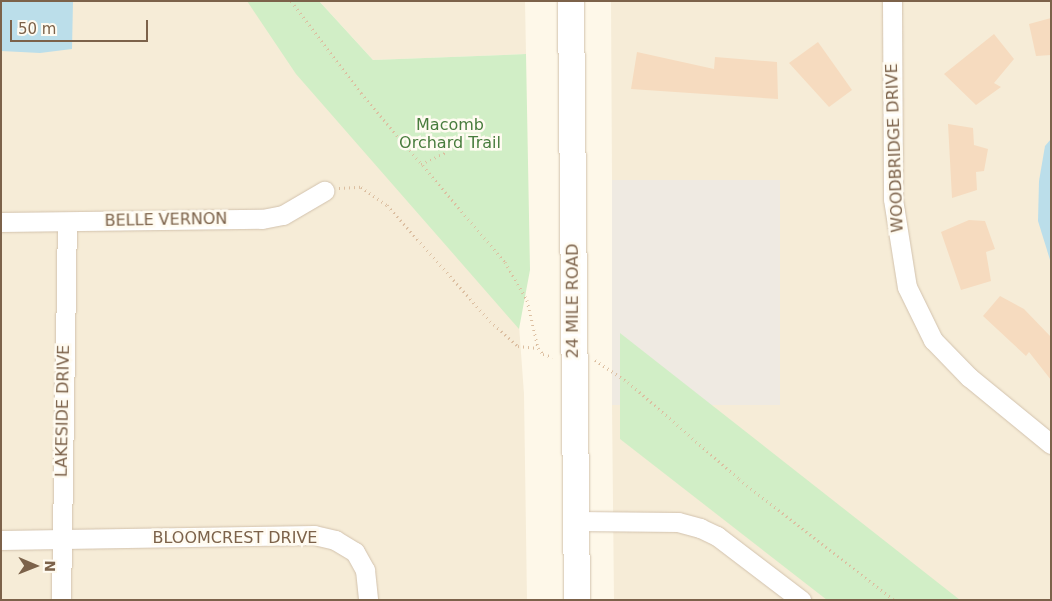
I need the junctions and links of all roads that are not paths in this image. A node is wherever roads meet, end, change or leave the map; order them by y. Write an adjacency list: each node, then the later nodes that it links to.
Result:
1 (571, 1): 7 (street, 24 MILE ROAD)
2 (892, 1): 6 (street, WOODBRIDGE DRIVE)
3 (324, 191): 5 (street, BELLE VERNON)
4 (1, 222): 5 (street, BELLE VERNON)
5 (67, 222): 8 (street, LAKESIDE DRIVE)
6 (1051, 444)
7 (576, 521): 12 (street, 24 MILE ROAD); 13 (street)
8 (60, 539): 9 (street, BLOOMCREST DRIVE); 10 (street, LAKESIDE DRIVE); 11 (street, BLOOMCREST DRIVE)
9 (1, 540)
10 (61, 600)
11 (368, 600)
12 (577, 600)
13 (801, 600)

